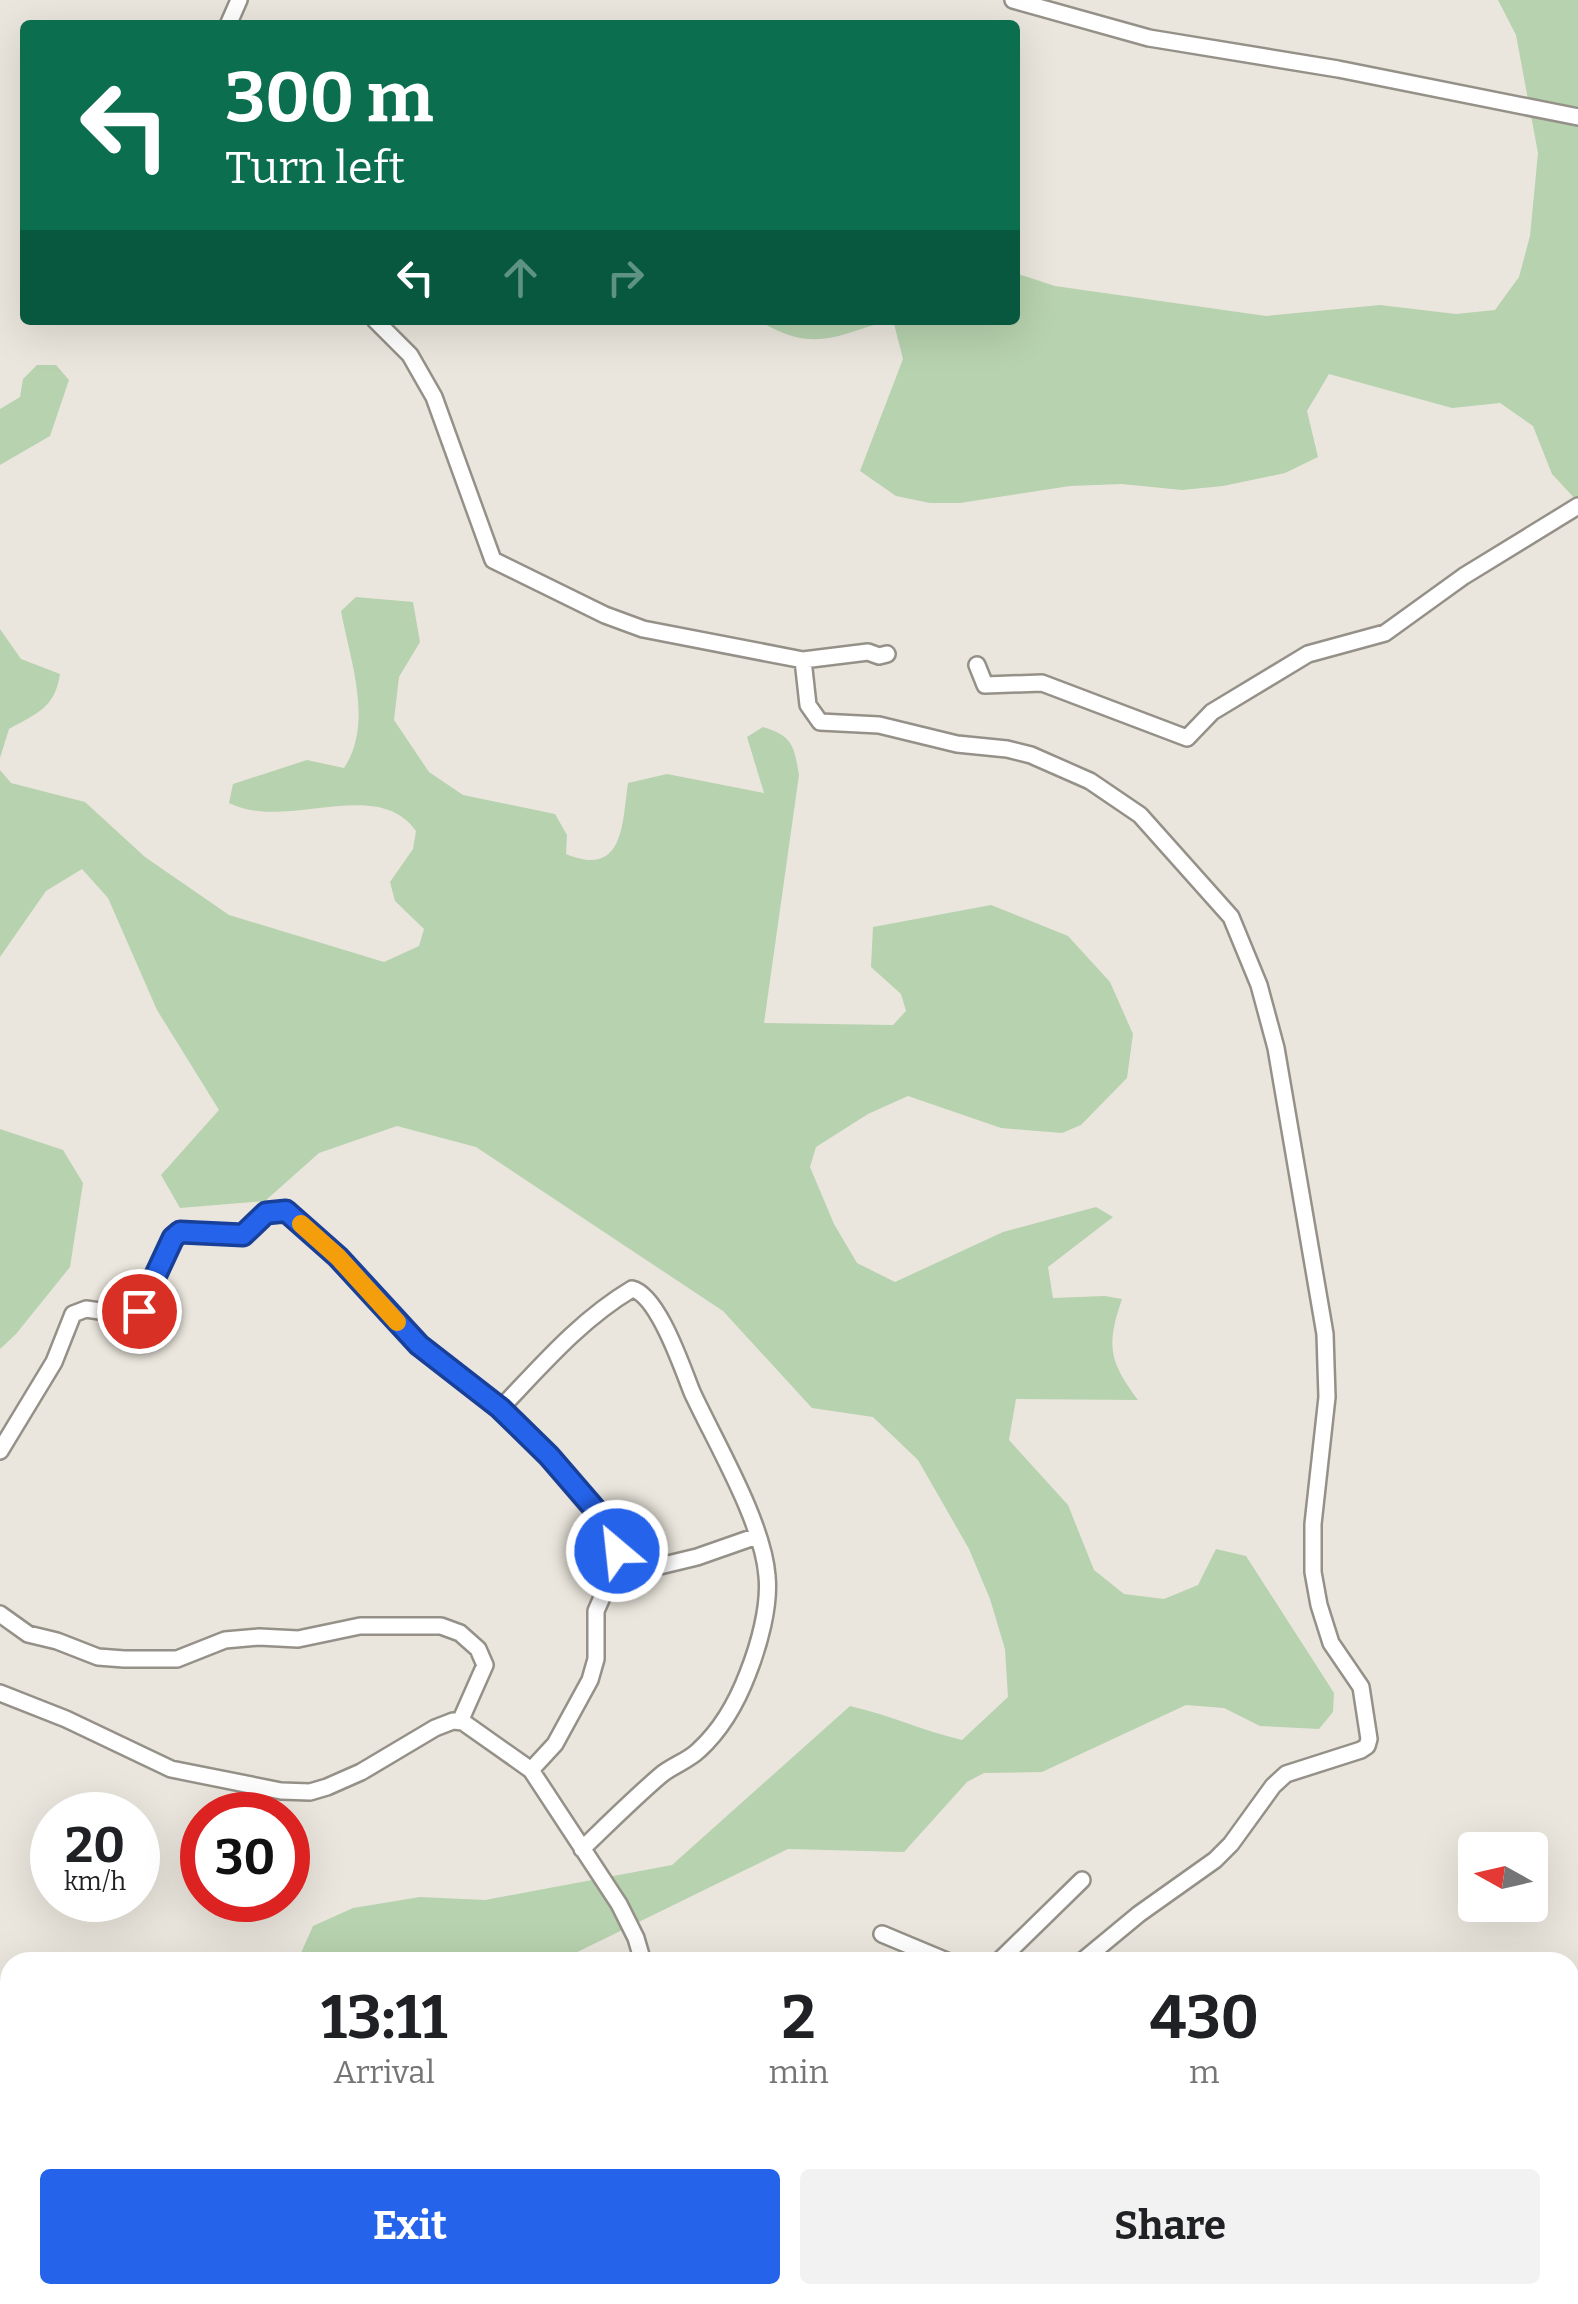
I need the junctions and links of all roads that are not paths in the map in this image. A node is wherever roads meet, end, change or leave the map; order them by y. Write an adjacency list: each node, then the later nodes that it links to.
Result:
1 (1013, 0): 2 (street)
2 (1578, 118)
3 (380, 325): 6 (street)
4 (1578, 506): 7 (street)
5 (887, 654): 6 (street)
6 (803, 660): 22 (street)
7 (976, 665)
8 (500, 1408): 9 (street); 10 (street); 11 (street)
9 (0, 1451)
10 (757, 1536): 11 (street); 16 (street)
11 (610, 1578): 15 (street)
12 (0, 1614): 14 (street)
13 (0, 1693): 14 (street)
14 (463, 1722): 15 (street)
15 (530, 1770): 16 (street)
16 (582, 1848): 19 (street)
17 (1082, 1880): 21 (street)
18 (882, 1934): 20 (street)
19 (640, 1952)
20 (925, 1952)
21 (1008, 1952)
22 (1093, 1952)

